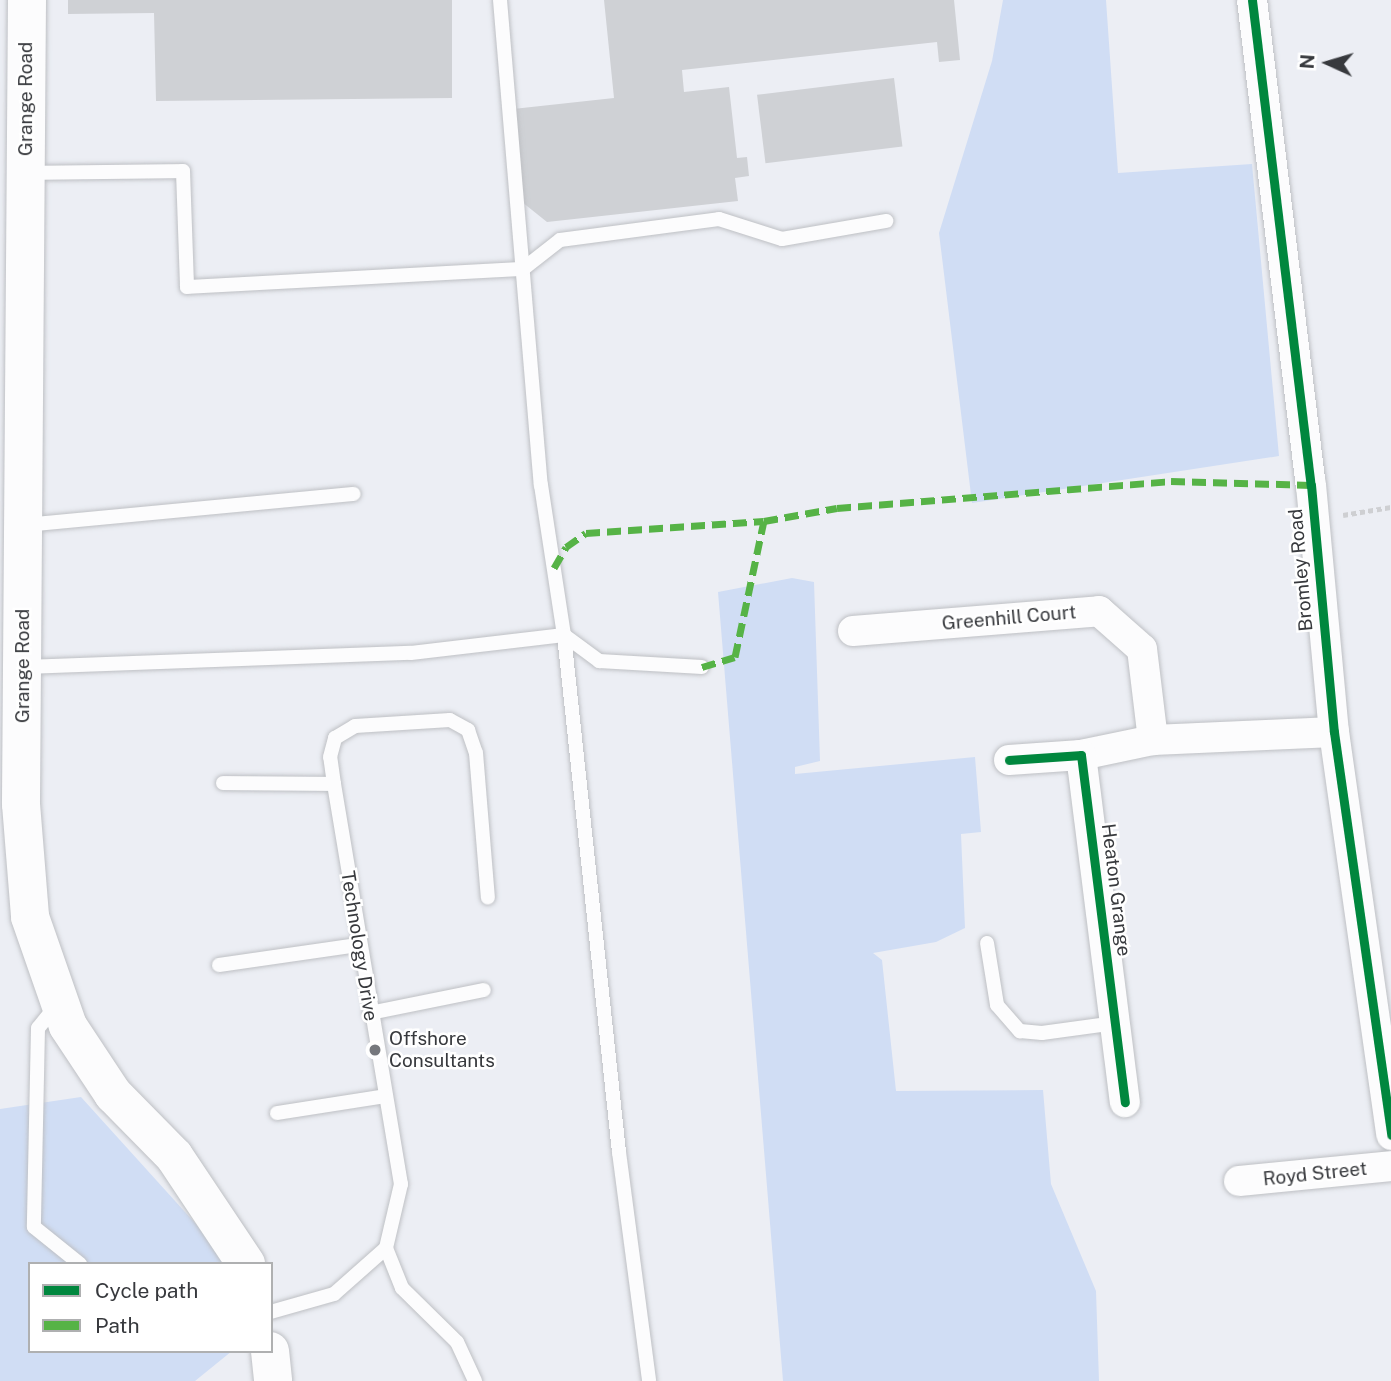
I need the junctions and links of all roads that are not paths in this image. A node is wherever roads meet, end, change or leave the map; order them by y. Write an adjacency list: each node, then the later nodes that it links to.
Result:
1 (27, 0): 4 (main road, Grange Road)
2 (500, 0): 6 (lane)
3 (1252, 0): 13 (street, Bromley Road)
4 (25, 173): 6 (lane); 8 (main road, Grange Road)
5 (886, 221): 6 (lane)
6 (523, 269): 10 (lane)
7 (354, 494): 8 (lane)
8 (23, 525): 12 (main road, Grange Road)
9 (847, 623): 14 (street, Greenhill Court)
10 (564, 635): 11 (lane); 12 (lane); 40 (lane)
11 (702, 667)
12 (16, 676): 24 (main road, Grange Road)
13 (1334, 732): 14 (street); 30 (street, Bromley Road)
14 (1153, 740): 15 (street)
15 (1081, 755): 16 (street); 26 (street, Heaton Grange)
16 (1009, 760)
17 (223, 783): 18 (lane)
18 (334, 784): 19 (lane, Technology Drive); 21 (lane, Technology Drive)
19 (488, 898)
20 (986, 943): 26 (lane)
21 (358, 945): 22 (lane); 25 (lane, Technology Drive)
22 (219, 965)
23 (484, 990): 25 (lane)
24 (59, 1002): 34 (lane); 35 (main road, Grange Road)
25 (370, 1013): 27 (lane, Technology Drive)
26 (1115, 1023): 28 (street, Heaton Grange)
27 (385, 1096): 29 (lane); 33 (lane, Technology Drive)
28 (1125, 1102)
29 (277, 1113)
30 (1391, 1135)
31 (1391, 1166): 32 (street, Royd Street)
32 (1239, 1181)
33 (386, 1248): 36 (lane); 39 (lane)
34 (78, 1262)
35 (245, 1262)
36 (273, 1311)
37 (270, 1353): 38 (main road)
38 (273, 1381)
39 (475, 1381)
40 (649, 1381)

